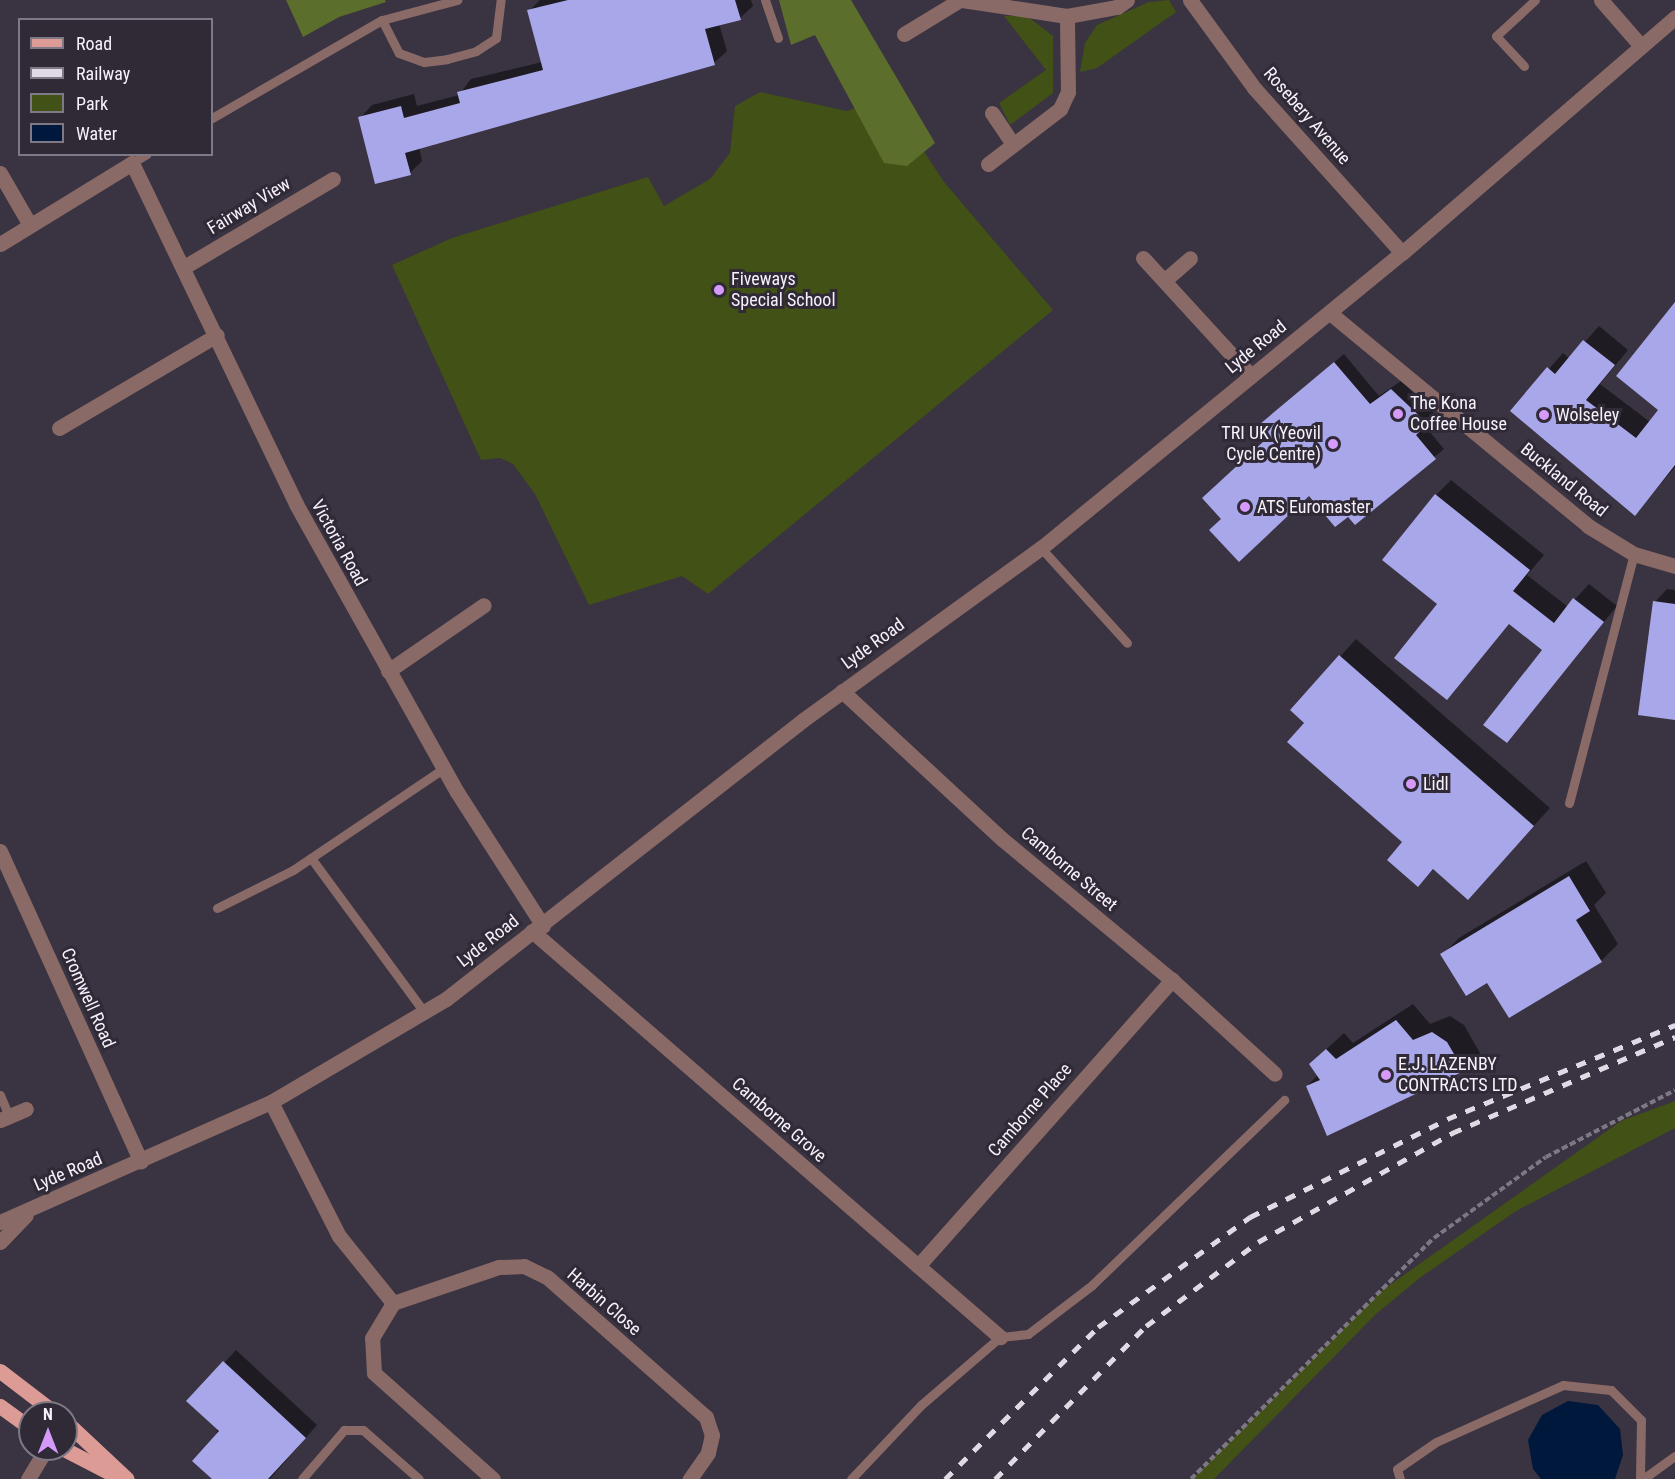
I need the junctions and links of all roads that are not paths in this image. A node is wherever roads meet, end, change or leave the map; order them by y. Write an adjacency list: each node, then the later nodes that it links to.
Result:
1 (457, 0): 11 (lane)
2 (501, 0): 11 (lane)
3 (765, 0): 13 (lane)
4 (961, 0): 9 (street); 12 (street)
5 (1127, 0): 9 (street)
6 (1190, 0): 26 (street, Rosebery Avenue)
7 (1534, 0): 15 (lane)
8 (1601, 0): 14 (street)
9 (1067, 16): 18 (street)
10 (1675, 17): 14 (street, Lyde Road)
11 (382, 20): 17 (lane)
12 (904, 34)
13 (778, 38)
14 (1641, 46): 26 (street, Lyde Road)
15 (1524, 66)
16 (992, 113): 18 (street)
17 (213, 117)
18 (1013, 144): 21 (street)
19 (144, 156): 20 (lane)
20 (132, 164): 24 (street); 29 (street, Victoria Road)
21 (988, 164)
22 (0, 173): 24 (street)
23 (333, 179): 29 (street, Fairway View)
24 (30, 225): 25 (street)
25 (0, 244)
26 (1402, 253): 31 (street, Lyde Road)
27 (1143, 258): 30 (street)
28 (1190, 258): 30 (street)
29 (184, 267): 32 (street, Victoria Road)
30 (1165, 280): 33 (street)
31 (1330, 313): 33 (street, Lyde Road); 36 (street, Buckland Road)
32 (217, 335): 34 (street); 40 (street, Victoria Road)
33 (1251, 376): 35 (street, Lyde Road)
34 (59, 428)
35 (1041, 548): 39 (lane); 41 (street, Lyde Road)
36 (1634, 554): 37 (street, Buckland Road); 43 (lane)
37 (1675, 566)
38 (484, 605): 40 (street)
39 (1127, 643)
40 (388, 670): 42 (street, Victoria Road)
41 (842, 691): 47 (street, Lyde Road); 48 (street, Camborne Street)
42 (444, 768): 45 (lane); 47 (street, Victoria Road)
43 (1569, 803)
44 (0, 850): 56 (street, Cromwell Road)
45 (311, 858): 46 (lane); 49 (lane)
46 (217, 908)
47 (537, 928): 49 (street, Lyde Road); 60 (street, Camborne Grove)
48 (1172, 980): 50 (street, Camborne Street); 60 (street, Camborne Place)
49 (425, 1013): 53 (street, Lyde Road)
50 (1275, 1074)
51 (0, 1095): 55 (lane)
52 (1284, 1100): 62 (lane)
53 (271, 1102): 56 (street, Lyde Road); 61 (street)
54 (26, 1109): 55 (street)
55 (5, 1118)
56 (141, 1162): 57 (street, Lyde Road)
57 (32, 1209): 58 (street, Lyde Road); 59 (street, Lyde Road)
58 (0, 1222)
59 (0, 1242)
60 (918, 1266): 62 (street, Camborne Grove)
61 (393, 1303): 77 (street); 78 (street, Harbin Close)
62 (1000, 1337): 79 (lane)
63 (0, 1360): 64 (street)
64 (5, 1375): 65 (main road)
65 (39, 1401)
66 (0, 1406): 67 (main road)
67 (18, 1419)
68 (78, 1433): 74 (main road)
69 (78, 1456): 73 (main road)
70 (1675, 1456): 81 (lane)
71 (39, 1461): 72 (street)
72 (28, 1479)
73 (122, 1479)
74 (127, 1479)
75 (302, 1479): 76 (lane)
76 (419, 1479)
77 (493, 1479)
78 (690, 1479)
79 (851, 1479)
80 (1400, 1479): 81 (lane)
81 (1642, 1479)

